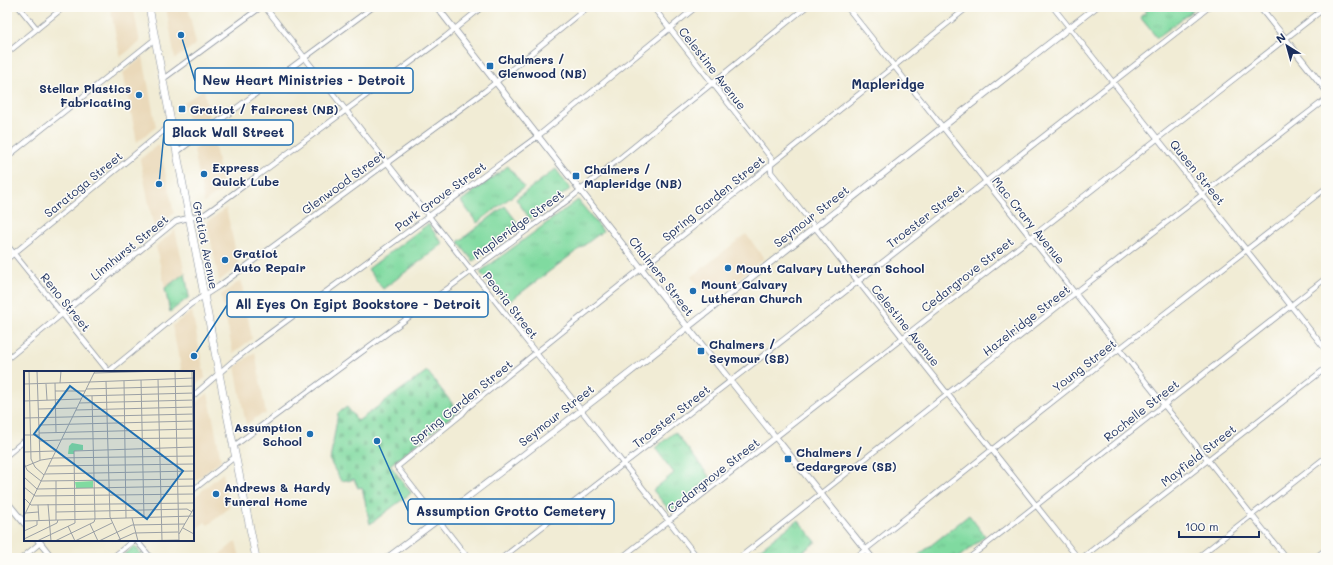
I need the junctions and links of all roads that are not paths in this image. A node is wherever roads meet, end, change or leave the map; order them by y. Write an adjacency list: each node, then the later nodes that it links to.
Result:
1 (19, 7): 21 (street)
2 (64, 7): 21 (street)
3 (149, 7): 25 (main road, Gratiot Avenue)
4 (261, 7): 29 (street)
5 (265, 7): 27 (street, Peoria Street)
6 (373, 7): 27 (street)
7 (437, 7): 22 (street, Chalmers Street)
8 (482, 7): 22 (street, Linnhurst Street)
9 (588, 7): 30 (street, Glenwood Street)
10 (653, 7): 23 (street, Celestine Avenue)
11 (696, 7): 23 (street, Park Grove Street)
12 (806, 7): 32 (street, Mapleridge Street)
13 (847, 7): 28 (street, Mac Crary Avenue)
14 (968, 7): 28 (street, Spring Garden Street)
15 (1053, 7): 20 (street, Queen Street)
16 (1096, 7): 20 (street, Seymour Street)
17 (1209, 7): 31 (street, Troester Street)
18 (1260, 7): 24 (street)
19 (1326, 7): 24 (street, Cedargrove Street)
20 (1070, 27): 31 (street, Queen Street); 37 (street, Seymour Street)
21 (37, 29): 26 (street)
22 (455, 29): 30 (street, Chalmers Street); 35 (street, Linnhurst Street)
23 (670, 29): 32 (street, Celestine Avenue); 38 (street, Park Grove Street)
24 (1285, 39): 33 (street); 39 (street, Cedargrove Street)
25 (155, 40): 29 (main road, Gratiot Avenue); 41 (street)
26 (7, 53)
27 (305, 58): 35 (street, Peoria Street); 40 (street)
28 (894, 66): 37 (street, Mac Crary Avenue); 43 (street, Spring Garden Street)
29 (163, 79): 36 (main road, Gratiot Avenue)
30 (496, 82): 38 (street, Chalmers Street); 42 (street, Glenwood Street)
31 (1113, 82): 39 (street, Queen Street); 44 (street, Troester Street)
32 (712, 83): 43 (street, Celestine Avenue); 46 (street, Mapleridge Street)
33 (1326, 90)
34 (1326, 98): 47 (street, Hazelridge Street)
35 (346, 110): 42 (street, Peoria Street); 49 (street, Linnhurst Street)
36 (172, 124): 40 (main road, Gratiot Avenue); 54 (street, Saratoga Street)
37 (942, 126): 44 (street, Mac Crary Avenue); 50 (street, Seymour Street)
38 (538, 136): 46 (street, Chalmers Street); 48 (street, Park Grove Street)
39 (1158, 138): 47 (street, Queen Street); 51 (street, Cedargrove Street)
40 (177, 152): 49 (main road, Gratiot Avenue)
41 (7, 157)
42 (387, 163): 48 (street, Peoria Street); 61 (street, Glenwood Street)
43 (771, 165): 50 (street, Celestine Avenue); 56 (street, Spring Garden Street)
44 (985, 181): 51 (street, Mac Crary Avenue); 59 (street, Troester Street)
45 (1326, 188): 53 (street, Young Street)
46 (580, 190): 56 (street, Chalmers Street); 57 (street, Mapleridge Street)
47 (1203, 194): 53 (street, Queen Street); 60 (street, Hazelridge Street)
48 (429, 217): 57 (street, Peoria Street); 73 (street, Park Grove Street)
49 (190, 218): 61 (main road, Gratiot Avenue); 63 (street, Linnhurst Street)
50 (815, 227): 59 (street, Celestine Avenue); 64 (street, Seymour Street)
51 (1030, 237): 60 (street, Mac Crary Avenue); 65 (street, Cedargrove Street)
52 (7, 245): 54 (street, Reno Street)
53 (1247, 250): 62 (street, Queen Street); 66 (street, Young Street)
54 (14, 253): 55 (street, Saratoga Street); 63 (street, Reno Street)
55 (7, 259)
56 (642, 268): 64 (street, Chalmers Street); 68 (street, Spring Garden Street)
57 (471, 271): 68 (street, Peoria Street); 81 (street, Mapleridge Street)
58 (1326, 278): 62 (street, Rochelle Street)
59 (858, 282): 65 (street, Celestine Avenue); 74 (street, Troester Street)
60 (1075, 294): 66 (street, Mac Crary Avenue); 75 (street, Hazelridge Street)
61 (205, 296): 72 (street, Glenwood Street); 73 (main road, Gratiot Avenue)
62 (1291, 305): 67 (street, Queen Street); 77 (street, Rochelle Street)
63 (62, 314): 69 (street, Linnhurst Street); 71 (street, Reno Street)
64 (688, 327): 74 (street, Chalmers Street); 78 (street, Seymour Street)
65 (903, 338): 75 (street, Celestine Avenue); 79 (street, Cedargrove Street)
66 (1120, 349): 77 (street, Mac Crary Avenue); 82 (street, Young Street)
67 (1326, 350)
68 (536, 353): 78 (street, Peoria Street); 93 (street, Spring Garden Street)
69 (7, 359)
70 (1326, 368): 86 (street, Mayfield Street)
71 (108, 371)
72 (110, 371)
73 (220, 373): 76 (street, Park Grove Street); 81 (main road, Gratiot Avenue)
74 (732, 382): 79 (street, Chalmers Street); 87 (street, Troester Street)
75 (948, 394): 82 (street, Celestine Avenue); 89 (street, Hazelridge Street)
76 (194, 395)
77 (1164, 404): 86 (street, Mac Crary Avenue); 91 (street, Rochelle Street)
78 (581, 410): 87 (street, Peoria Street); 93 (street, Seymour Street)
79 (776, 438): 89 (street, Chalmers Street); 94 (street, Cedargrove Street)
80 (24, 441): 83 (street)
81 (234, 446): 84 (main road, Gratiot Avenue)
82 (992, 450): 91 (street, Celestine Avenue); 99 (street, Young Street)
83 (7, 455)
84 (236, 456): 88 (street); 105 (main road, Gratiot Avenue)
85 (1326, 458): 92 (street)
86 (1208, 460): 92 (street, Mac Crary Avenue); 116 (street, Mayfield Street)
87 (624, 465): 94 (street, Peoria Street); 108 (street, Troester Street)
88 (194, 489)
89 (822, 494): 99 (street, Chalmers Street); 111 (street, Hazelridge Street)
90 (7, 502): 95 (street)
91 (1036, 505): 114 (street, Rochelle Street); 115 (street, Celestine Avenue)
92 (1252, 515): 117 (street); 118 (street, Mac Crary Avenue)
93 (438, 520): 106 (street, Seymour Street); 107 (street)
94 (669, 521): 109 (street, Cedargrove Street); 110 (street, Peoria Street)
95 (24, 523)
96 (134, 541): 103 (street)
97 (136, 541): 104 (street)
98 (39, 542): 101 (street); 102 (street)
99 (866, 550): 112 (street, Young Street); 113 (street, Chalmers Street)
100 (1326, 550): 119 (street)
101 (22, 558)
102 (52, 558)
103 (112, 558)
104 (151, 558)
105 (256, 558)
106 (387, 558)
107 (468, 558)
108 (502, 558)
109 (621, 558)
110 (698, 558)
111 (739, 558)
112 (855, 558)
113 (872, 558)
114 (969, 558)
115 (1078, 558)
116 (1082, 558)
117 (1197, 558)
118 (1286, 558)
119 (1316, 558)

